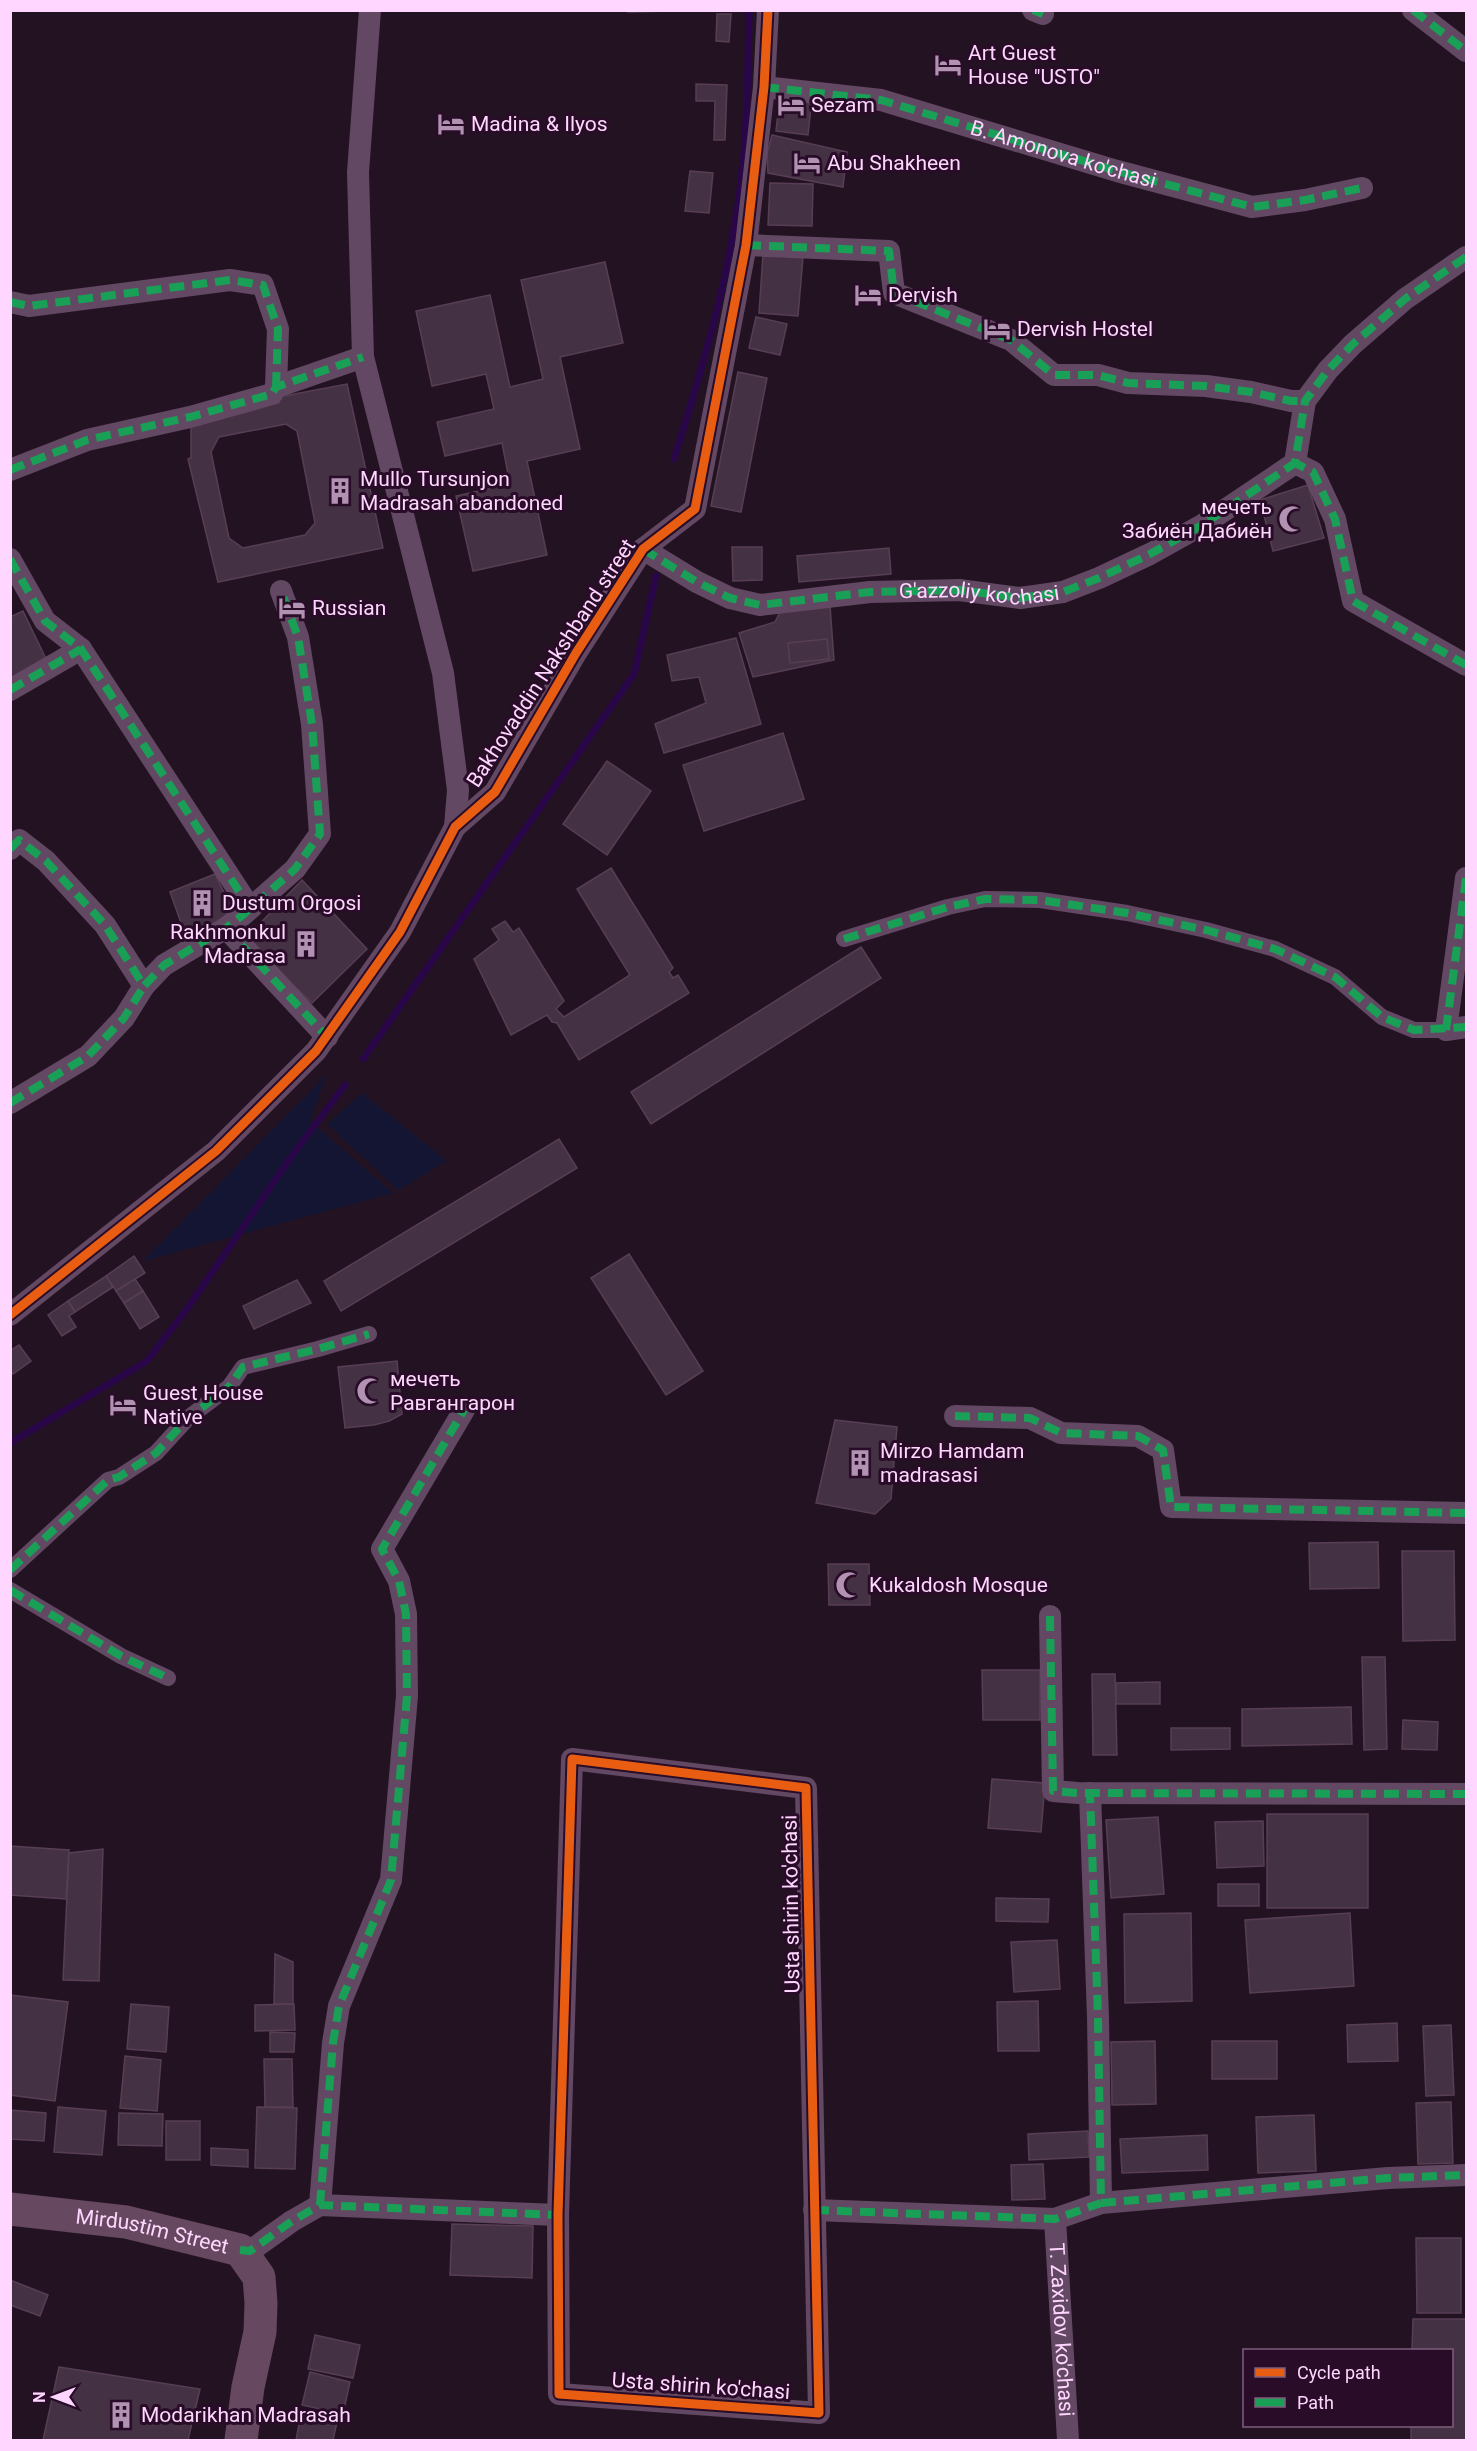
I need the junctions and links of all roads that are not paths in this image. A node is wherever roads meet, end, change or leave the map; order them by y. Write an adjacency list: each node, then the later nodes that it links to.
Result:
1 (369, 10): 10 (street, Bakhovaddin Nakshband street)
2 (768, 10): 5 (street, Bakhovaddin Nakshband street)
3 (1413, 10): 4 (street)
4 (1467, 51)
5 (764, 87): 6 (street, B. Amonova ko'chasi); 7 (street, Bakhovaddin Nakshband street)
6 (1362, 188)
7 (746, 245): 12 (street); 15 (street, Bakhovaddin Nakshband street)
8 (1467, 257): 12 (street)
9 (10, 302): 11 (street)
10 (363, 357): 11 (street); 21 (street, Bakhovaddin Nakshband street)
11 (276, 387): 14 (street)
12 (1305, 401): 13 (street)
13 (1295, 463): 15 (street, G'azzoliy ko'chasi); 19 (street)
14 (10, 470)
15 (642, 549): 21 (street, Bakhovaddin Nakshband street)
16 (10, 559): 18 (street)
17 (281, 591): 24 (street)
18 (81, 649): 20 (street); 24 (street)
19 (1467, 665)
20 (10, 690)
21 (455, 827): 29 (street, Bakhovaddin Nakshband street)
22 (10, 849): 27 (street)
23 (1467, 878): 28 (street)
24 (250, 908): 25 (street)
25 (226, 928): 27 (street); 29 (street)
26 (844, 939): 28 (street)
27 (144, 986): 30 (street)
28 (1456, 1029)
29 (327, 1037): 31 (street, Bakhovaddin Nakshband street)
30 (10, 1102)
31 (10, 1315)
32 (369, 1334): 36 (street)
33 (464, 1410): 44 (street)
34 (955, 1416): 35 (street)
35 (1467, 1513)
36 (10, 1570)
37 (10, 1590): 39 (street)
38 (1050, 1616): 40 (street)
39 (168, 1678)
40 (1090, 1793): 41 (street); 43 (street)
41 (1467, 1794)
42 (1467, 2175): 43 (street)
43 (1101, 2203): 48 (street)
44 (320, 2205): 47 (street); 49 (street)
45 (10, 2209): 49 (main road, Mirdustim Street)
46 (814, 2210): 47 (street, Usta shirin ko'chasi); 47 (street, Usta shirin ko'chasi); 48 (street)
47 (558, 2214)
48 (1055, 2219): 51 (street, T. Zaxidov ko'chasi)
49 (240, 2250): 50 (main road, Mirdustim Street)
50 (241, 2440)
51 (1068, 2440)

